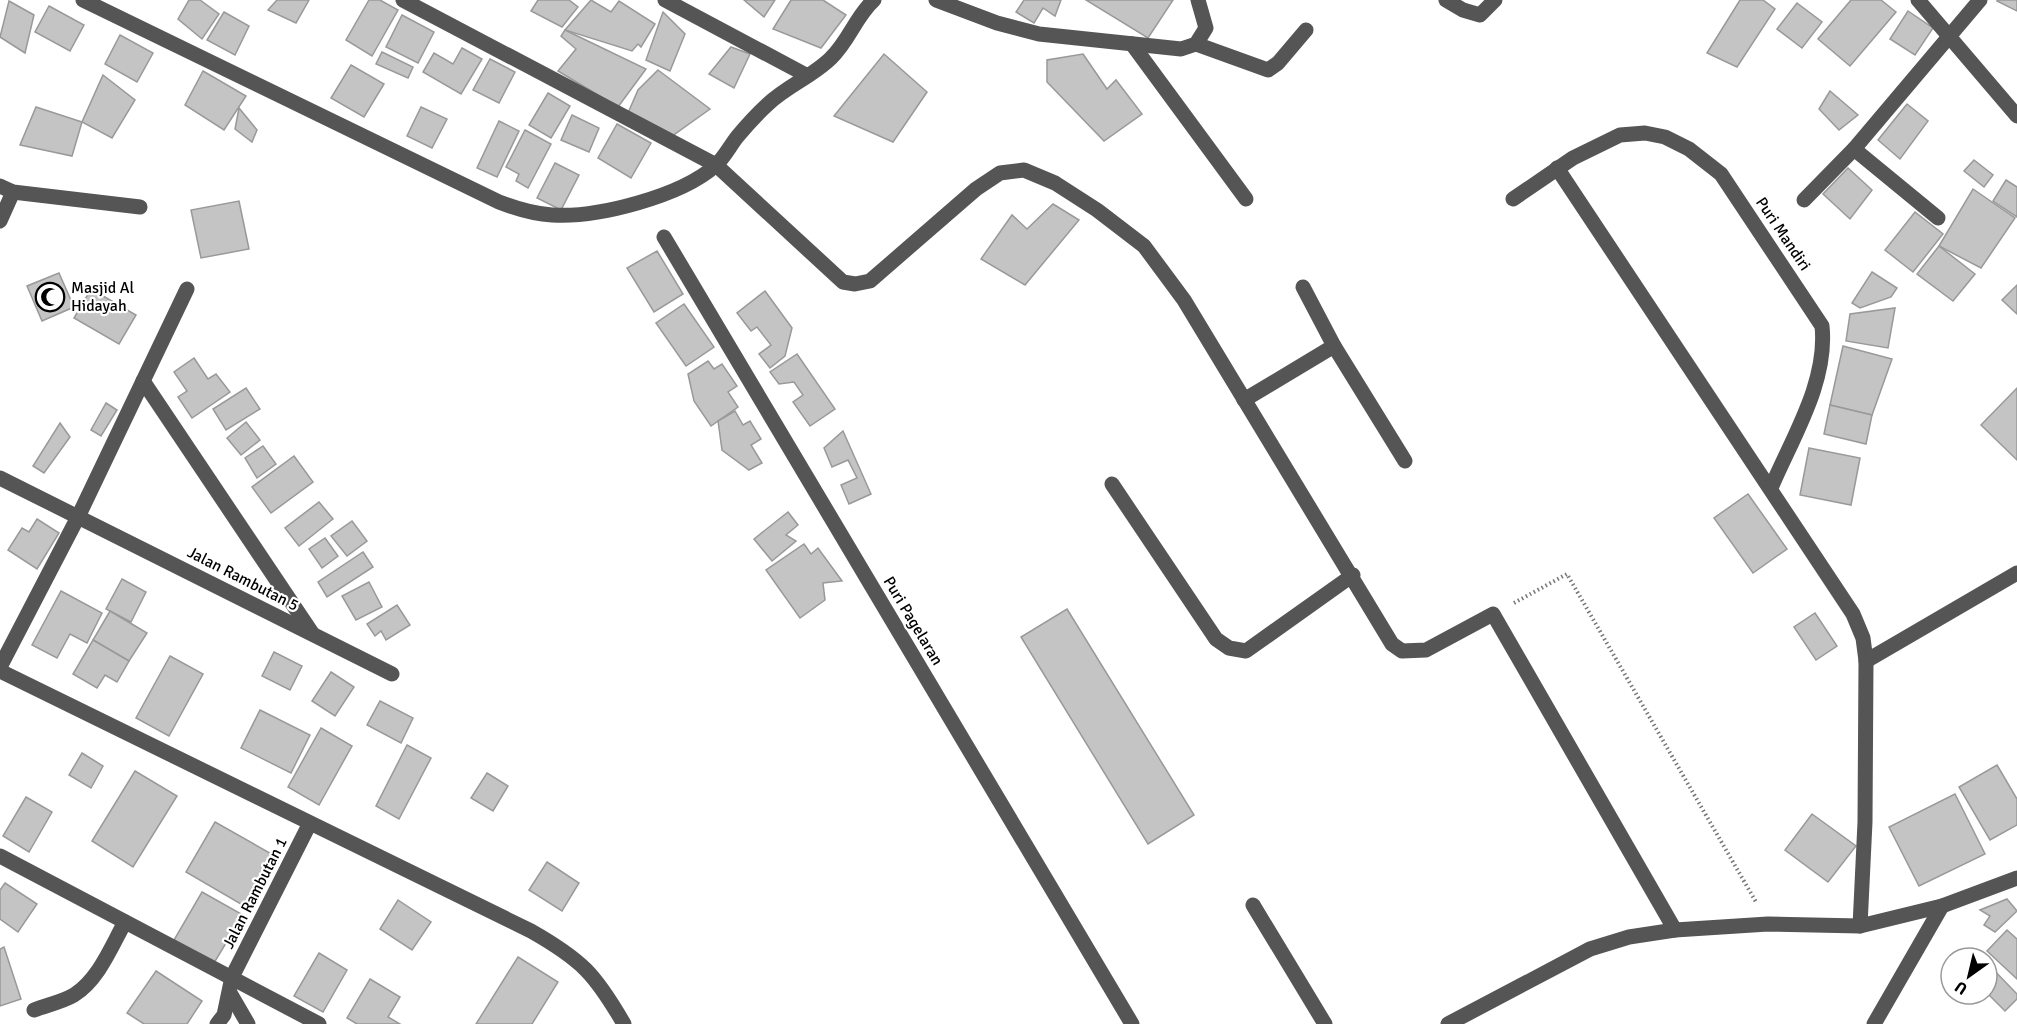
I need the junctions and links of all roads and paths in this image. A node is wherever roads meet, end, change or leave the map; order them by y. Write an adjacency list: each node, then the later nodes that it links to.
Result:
1 (83, 0): 18 (street)
2 (403, 0): 18 (street)
3 (665, 0): 15 (street)
4 (874, 0): 15 (street)
5 (936, 0): 13 (street)
6 (1198, 0): 14 (street)
7 (1446, 0): 8 (street)
8 (1495, 0)
9 (1918, 0): 12 (street)
10 (1980, 0): 12 (street)
11 (1306, 30): 14 (street)
12 (1948, 36): 16 (street); 17 (street)
13 (1132, 44): 14 (street); 21 (street)
14 (1196, 44)
15 (806, 75): 18 (street)
16 (2017, 116)
17 (1854, 149): 23 (street); 25 (street)
18 (716, 165): 32 (street)
19 (1557, 168): 22 (street, Puri Mandiri); 36 (street); 36 (street, Puri Mandiri)
20 (6, 189): 24 (street); 26 (street)
21 (1246, 199)
22 (1513, 199)
23 (1804, 200)
24 (140, 207)
25 (1938, 218)
26 (0, 221)
27 (664, 237): 61 (street, Puri Pagelaran)
28 (1303, 287): 30 (street)
29 (187, 290): 31 (street)
30 (1334, 346): 32 (street); 33 (street)
31 (142, 381): 37 (street); 41 (street)
32 (1244, 400): 39 (street)
33 (1405, 461)
34 (0, 478): 37 (street, Jalan Rambutan 5)
35 (1112, 484): 39 (street)
36 (1771, 488): 42 (street)
37 (78, 517): 41 (street, Jalan Rambutan 5); 43 (street)
38 (2017, 573): 42 (street)
39 (1353, 575): 40 (street)
40 (1493, 614): 51 (path); 53 (street)
41 (313, 634): 44 (street, Jalan Rambutan 5)
42 (1866, 661): 52 (street)
43 (0, 669): 45 (street)
44 (392, 674)
45 (309, 825): 54 (street, Jalan Rambutan 1); 60 (street)
46 (0, 856): 50 (street)
47 (2017, 878): 49 (street)
48 (1253, 905): 62 (street)
49 (1942, 906): 52 (street); 64 (street)
50 (125, 922): 54 (street); 56 (street)
51 (1768, 924): 52 (street); 53 (street)
52 (1860, 926)
53 (1675, 930): 63 (street)
54 (232, 977): 55 (street, Jalan Rambutan 1); 59 (street)
55 (230, 993): 57 (street, Jalan Rambutan 1); 58 (street)
56 (34, 1010)
57 (218, 1024)
58 (248, 1024)
59 (319, 1024)
60 (624, 1024)
61 (1132, 1024)
62 (1325, 1024)
63 (1448, 1024)
64 (1874, 1024)

